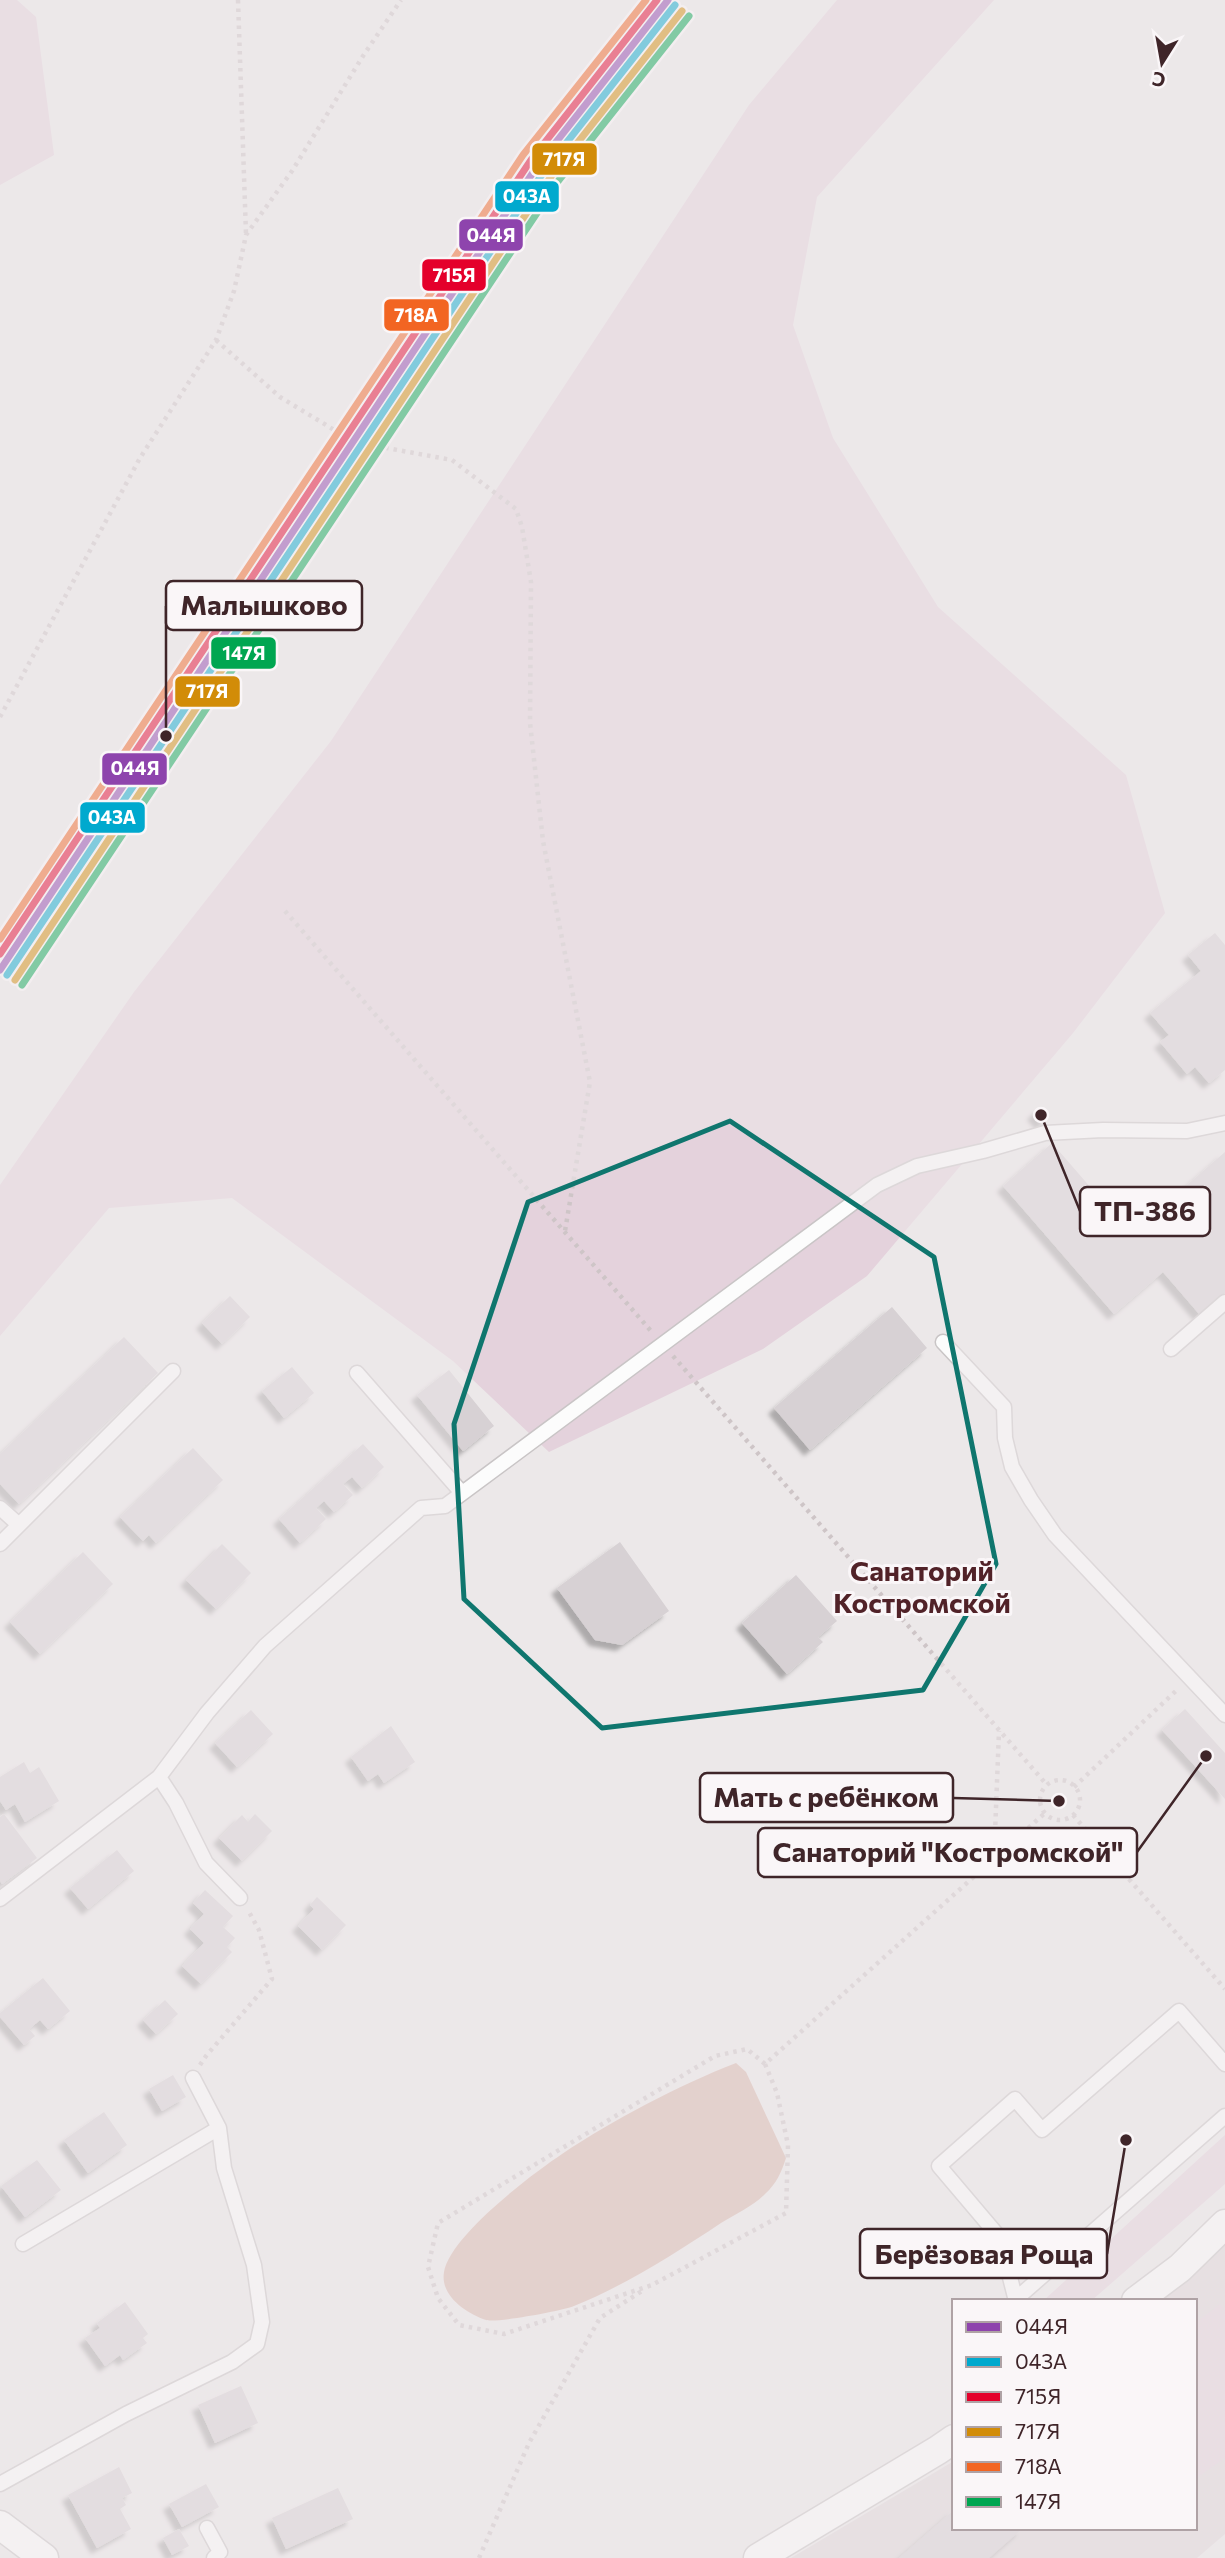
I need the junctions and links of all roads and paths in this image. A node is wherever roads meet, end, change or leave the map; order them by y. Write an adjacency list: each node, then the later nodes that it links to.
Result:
1 (238, 0): 3 (path)
2 (401, 0): 3 (path)
3 (246, 235): 4 (path)
4 (216, 340): 5 (path); 7 (path)
5 (0, 717)
6 (1225, 1123): 13 (lane)
7 (565, 1232)
8 (1225, 1302): 10 (lane)
9 (943, 1342): 17 (lane)
10 (1171, 1349)
11 (173, 1371): 15 (lane)
12 (357, 1373): 13 (lane)
13 (463, 1493): 20 (lane)
14 (0, 1507): 15 (lane)
15 (18, 1524): 16 (lane)
16 (0, 1544)
17 (1190, 1678): 18 (lane); 21 (path)
18 (1225, 1715)
19 (999, 1730): 24 (path)
20 (159, 1776): 25 (lane); 26 (lane)
21 (1074, 1787): 22 (path); 23 (path)
22 (1045, 1813): 23 (path); 24 (path)
23 (1073, 1815): 27 (path)
24 (994, 1860): 28 (path)
25 (240, 1898): 30 (path)
26 (0, 1899)
27 (1225, 1989)
28 (765, 2064): 35 (path); 35 (path)
29 (1225, 2064): 36 (lane)
30 (193, 2078): 32 (lane)
31 (1225, 2116): 37 (lane)
32 (219, 2127): 34 (lane); 40 (lane)
33 (1225, 2224): 38 (street)
34 (23, 2244)
35 (652, 2285): 45 (path)
36 (1016, 2299)
37 (1017, 2299)
38 (1139, 2299)
39 (952, 2440): 46 (street)
40 (0, 2484)
41 (0, 2525): 43 (street)
42 (207, 2528): 44 (lane)
43 (44, 2558)
44 (214, 2558)
45 (479, 2558)
46 (758, 2558)

